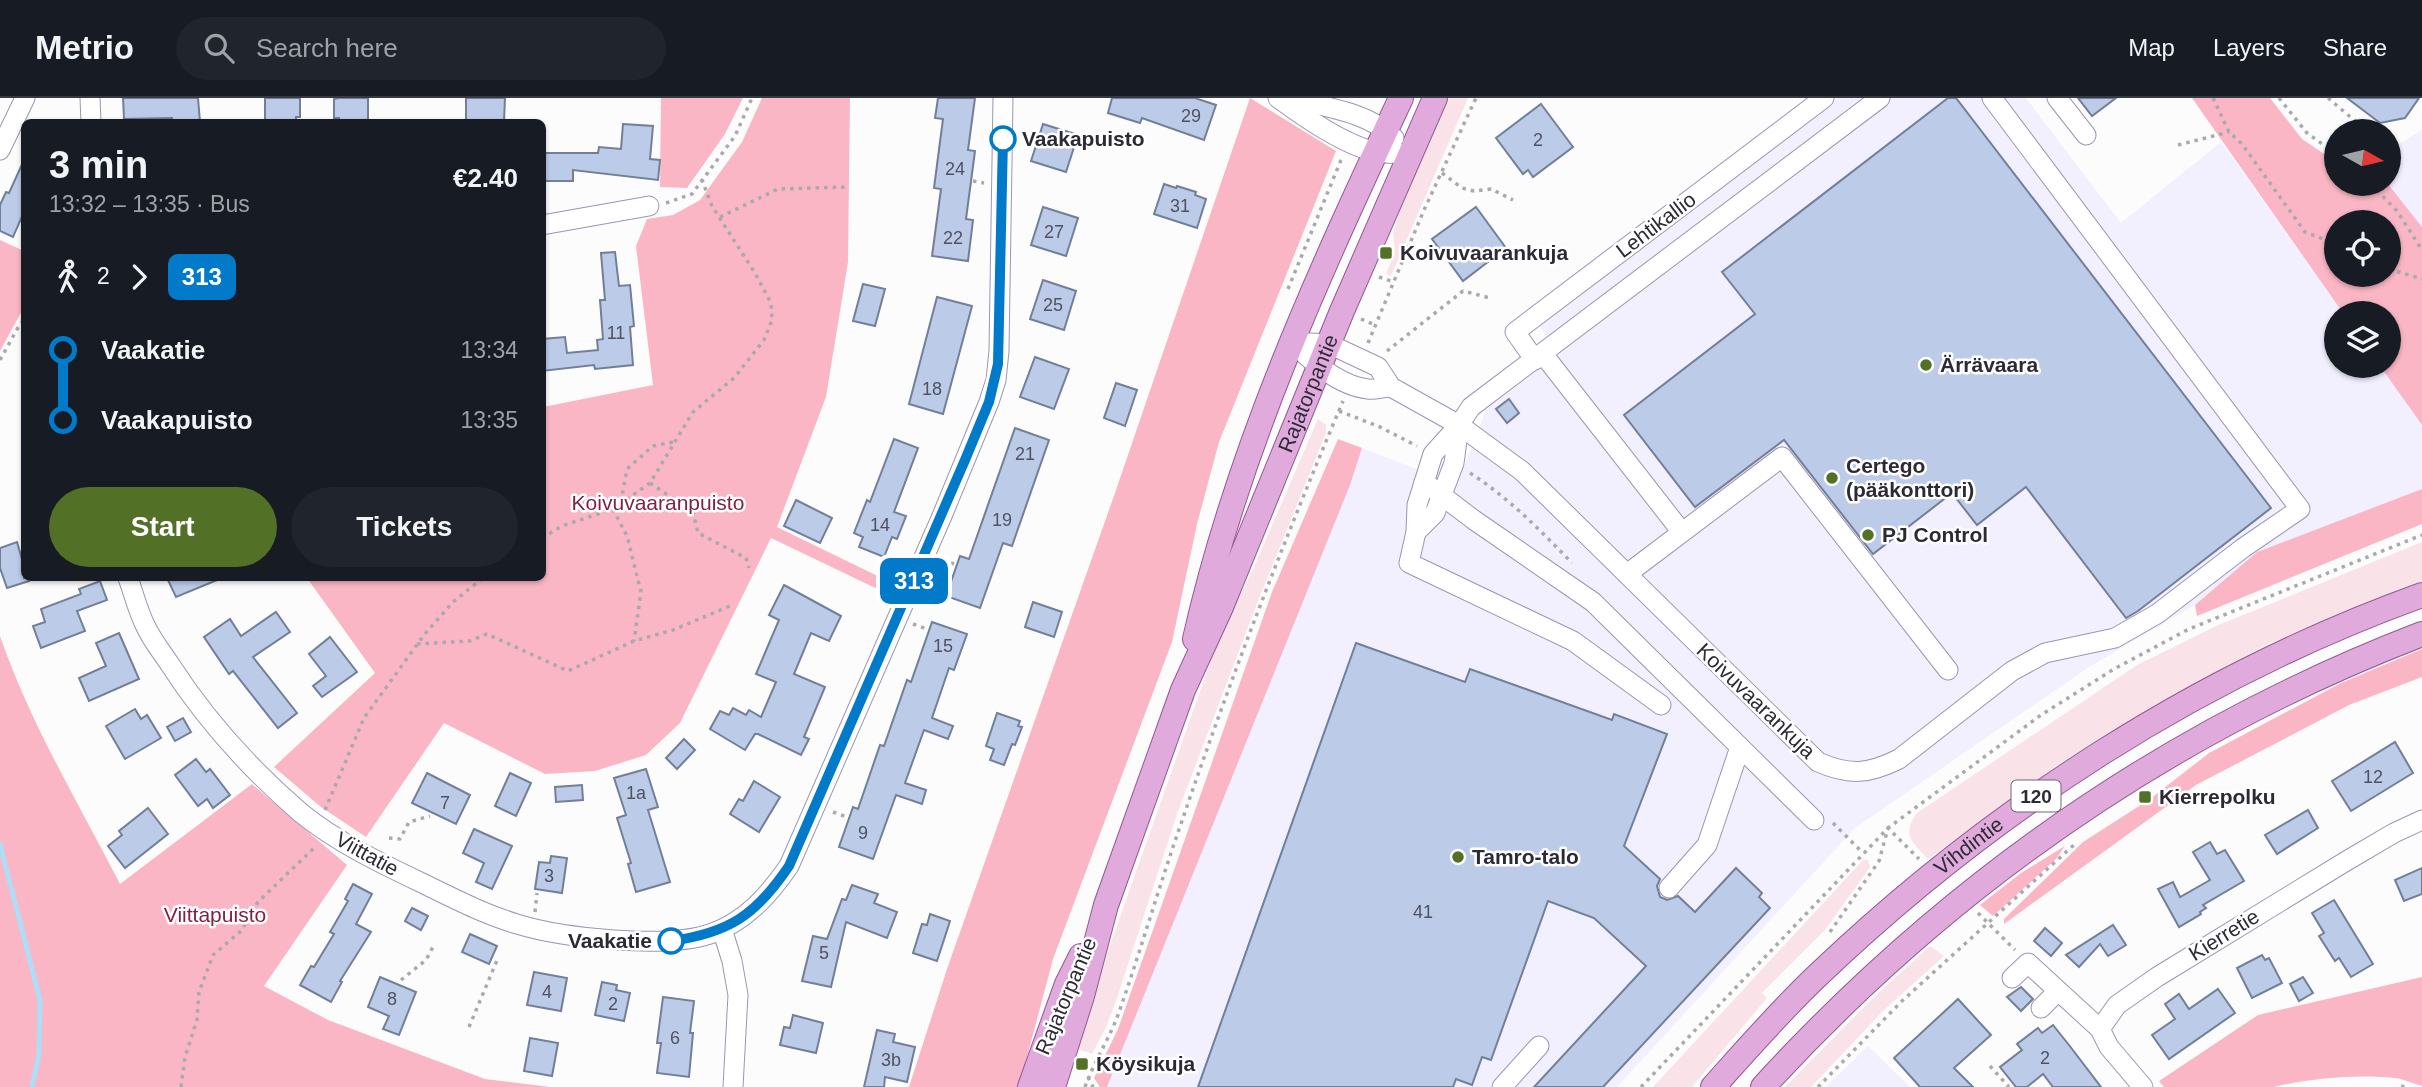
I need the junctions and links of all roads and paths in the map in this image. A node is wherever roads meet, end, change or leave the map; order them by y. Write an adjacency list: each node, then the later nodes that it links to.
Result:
1 (25, 98): 25 (street)
2 (90, 98): 17 (street)
3 (752, 98): 28 (path)
4 (1003, 98): 89 (street)
5 (1278, 98): 21 (street)
6 (1287, 98): 22 (street)
7 (1401, 98): 22 (main road, Rajatorpantie)
8 (1435, 98): 26 (main road, Rajatorpantie)
9 (1476, 98): 27 (path)
10 (1824, 98): 47 (street, Lehtikallio)
11 (1880, 98): 47 (street)
12 (1992, 98): 65 (street, Koivuvaarankuja)
13 (2057, 98): 20 (street)
14 (2213, 98): 19 (path)
15 (2279, 98): 24 (path)
16 (2328, 98): 18 (path)
17 (91, 119)
18 (2353, 119)
19 (2229, 132): 23 (path); 35 (path)
20 (2086, 135)
21 (1349, 141): 22 (street); 41 (path)
22 (1381, 141): 26 (street); 44 (main road, Rajatorpantie)
23 (2178, 145)
24 (2324, 145)
25 (0, 150)
26 (1409, 154): 45 (main road, Rajatorpantie)
27 (1441, 173): 31 (path); 40 (path)
28 (702, 180): 32 (path); 33 (path)
29 (849, 187): 33 (path)
30 (2383, 196): 36 (path)
31 (1513, 200)
32 (649, 206): 34 (street)
33 (720, 217): 54 (path)
34 (546, 224)
35 (2324, 239)
36 (2422, 250)
37 (2401, 273): 39 (path)
38 (1377, 276): 40 (path)
39 (2422, 279)
40 (1394, 282): 46 (path)
41 (1289, 288)
42 (1490, 298): 49 (path)
43 (21, 323): 48 (path)
44 (1292, 342): 45 (street, Koivuvaarankuja); 50 (street, Koivuvaarankuja); 74 (main road, Rajatorpantie)
45 (1329, 344): 46 (street, Koivuvaarankuja); 50 (main road, Rajatorpantie)
46 (1368, 351): 52 (street, Koivuvaarankuja)
47 (1539, 357): 53 (street); 60 (street)
48 (0, 360)
49 (1393, 360)
50 (1319, 369): 51 (street, Koivuvaarankuja); 74 (main road, Rajatorpantie)
51 (1351, 383): 52 (street, Koivuvaarankuja); 102 (path)
52 (1391, 387): 53 (street, Koivuvaarankuja)
53 (1459, 425): 55 (street); 57 (street); 65 (street, Koivuvaarankuja)
54 (673, 442): 56 (path); 58 (path)
55 (1424, 482): 57 (street); 61 (street)
56 (650, 483): 58 (path); 64 (path)
57 (1442, 494): 61 (street); 76 (street)
58 (620, 504): 59 (path)
59 (613, 509): 63 (path); 71 (path)
60 (1681, 531): 65 (street); 73 (street)
61 (1416, 532): 75 (street)
62 (2422, 535): 80 (path)
63 (546, 536)
64 (750, 568)
65 (1627, 574)
66 (129, 581): 81 (street, Viittatie)
67 (479, 581): 72 (path)
68 (2422, 595): 111 (main road, Vihdintie / 120)
69 (730, 606): 71 (path)
70 (2422, 634): 112 (main road, Vihdintie / 120)
71 (634, 641): 72 (path)
72 (417, 644): 81 (path)
73 (1948, 670)
74 (1183, 690): 86 (main road, Rajatorpantie)
75 (1661, 705)
76 (1740, 747): 78 (street); 85 (street)
77 (430, 816): 82 (path)
78 (1814, 820)
79 (2422, 820): 99 (street, Kierretie)
80 (1888, 828): 84 (path); 90 (path); 110 (path)
81 (324, 830): 89 (street, Viittatie); 103 (path)
82 (389, 838)
83 (2081, 839): 88 (path)
84 (1921, 861)
85 (1670, 888)
86 (1106, 905): 105 (main road, Rajatorpantie); 106 (main road, Rajatorpantie)
87 (1974, 909): 88 (path)
88 (1989, 924): 93 (path); 113 (path)
89 (722, 929): 104 (street)
90 (1830, 932)
91 (434, 946): 95 (path)
92 (498, 958): 98 (path)
93 (2028, 963): 94 (street); 96 (street)
94 (2012, 978)
95 (401, 980)
96 (2058, 991): 97 (street); 99 (street)
97 (2041, 1008)
98 (468, 1027)
99 (2100, 1029): 115 (street)
100 (1539, 1046): 109 (street)
101 (1990, 1066): 114 (path)
102 (1088, 1077): 107 (path); 108 (path)
103 (181, 1087)
104 (733, 1087)
105 (1030, 1087)
106 (1053, 1087)
107 (1084, 1087)
108 (1093, 1087)
109 (1502, 1087)
110 (1641, 1087)
111 (1713, 1087)
112 (1763, 1087)
113 (1818, 1087)
114 (2009, 1087)
115 (2143, 1087)

